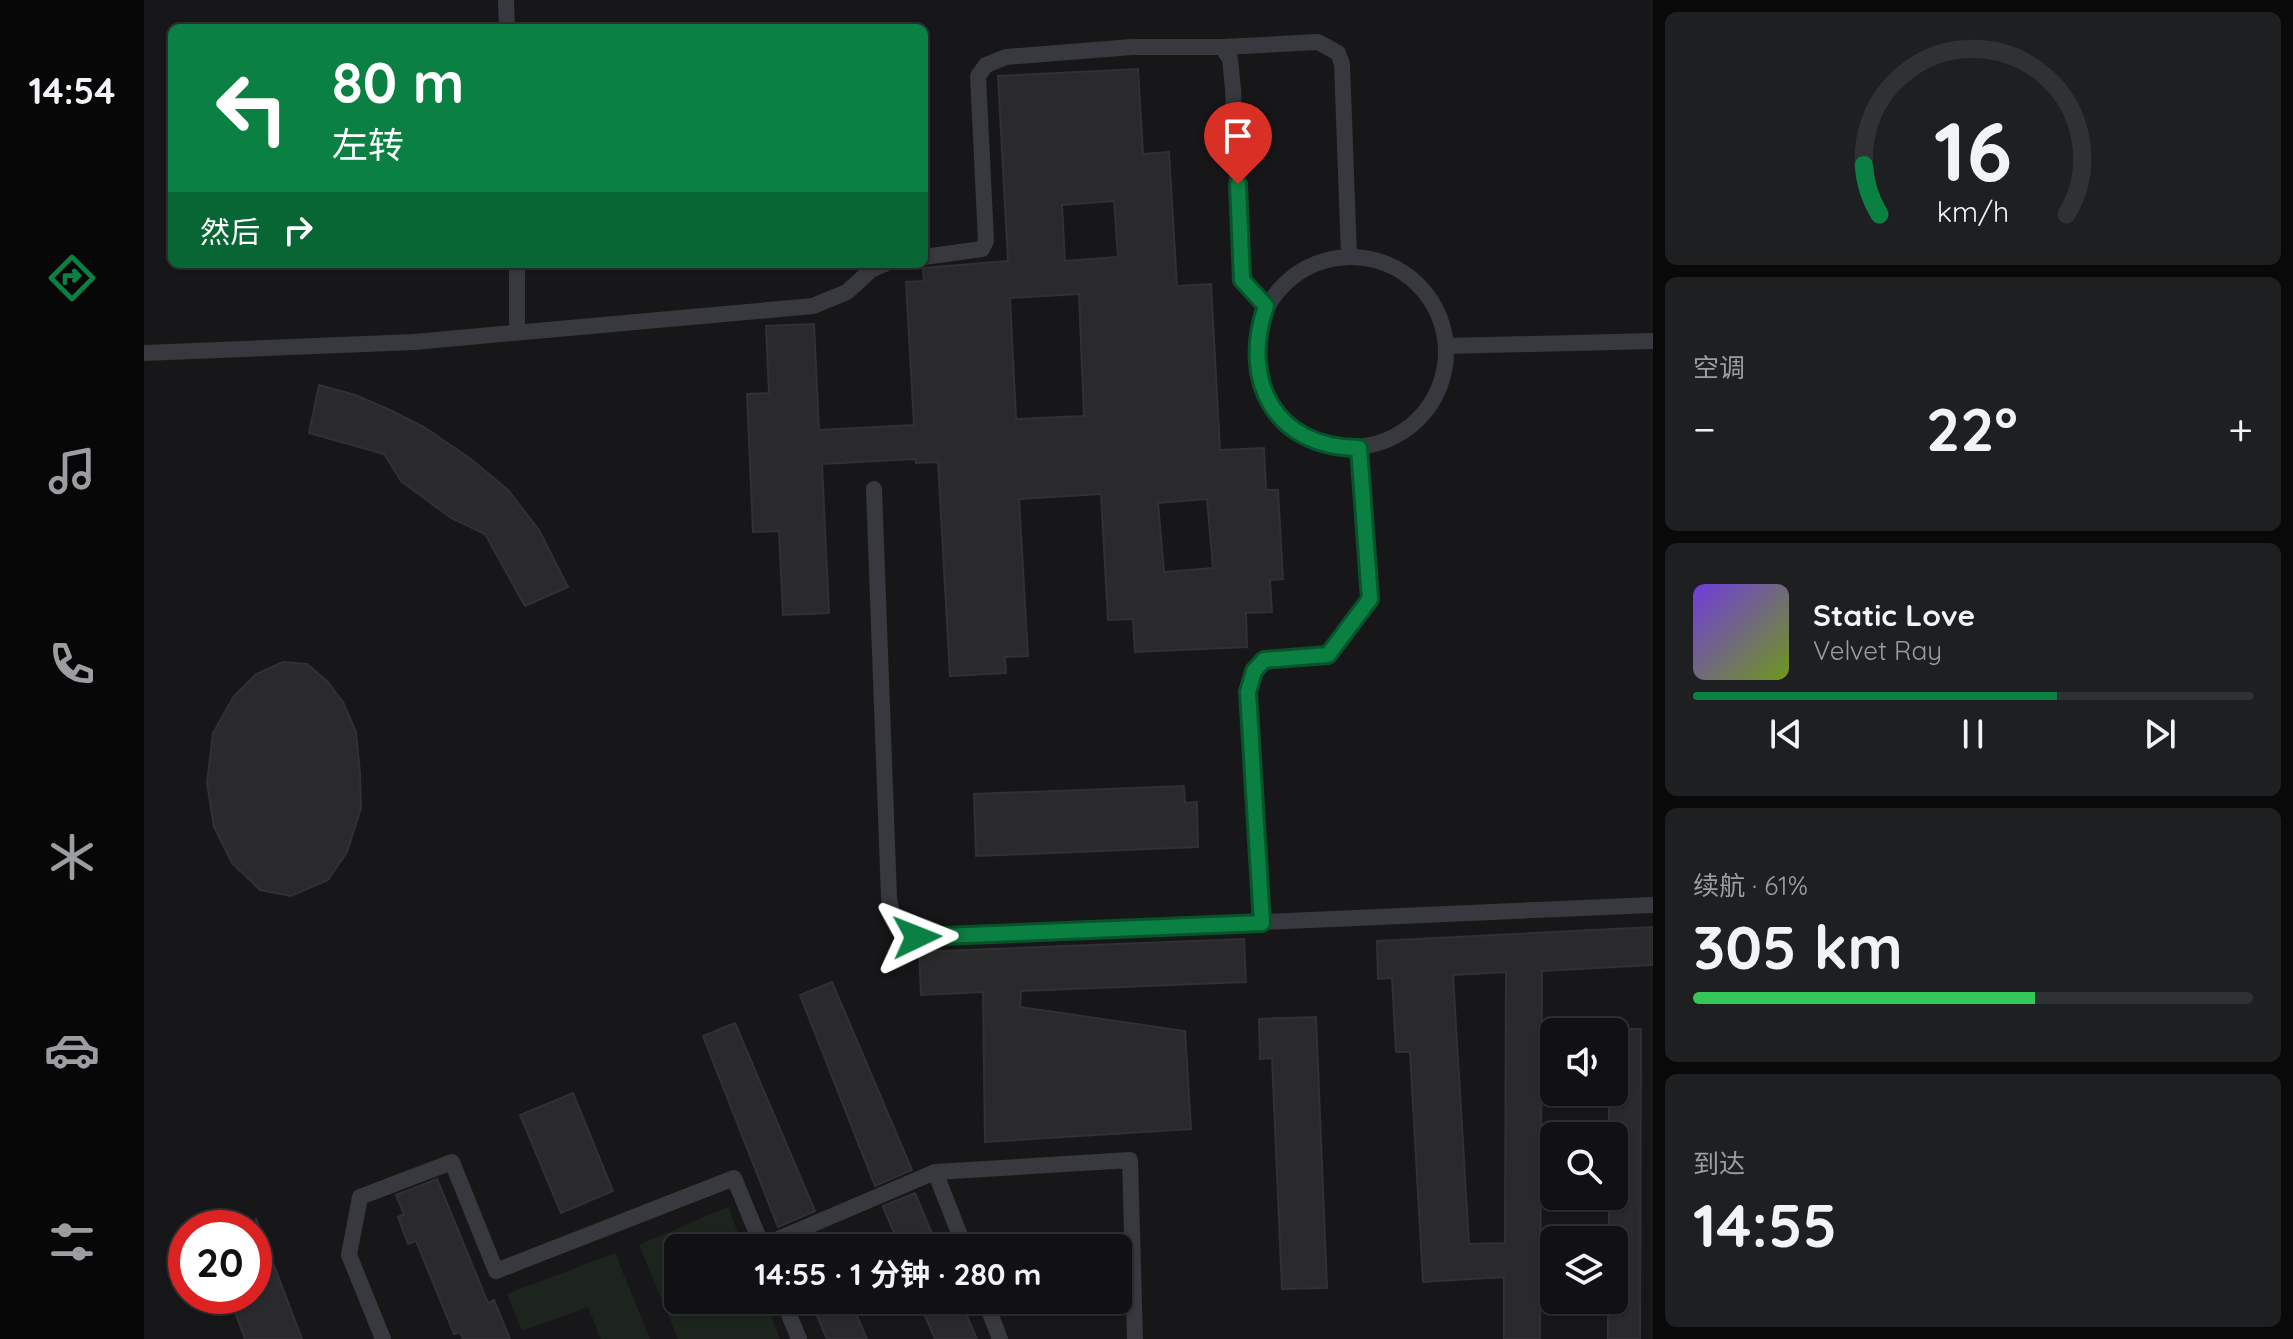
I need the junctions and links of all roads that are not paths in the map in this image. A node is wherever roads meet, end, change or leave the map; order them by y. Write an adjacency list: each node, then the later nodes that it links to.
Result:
1 (506, 0): 2 (lane)
2 (507, 24)
3 (1222, 47): 4 (lane); 5 (lane); 8 (lane)
4 (928, 256)
5 (1349, 256): 8 (lane); 11 (lane)
6 (517, 268): 9 (lane)
7 (876, 268): 9 (lane)
8 (1266, 306): 13 (lane)
9 (517, 332): 12 (lane)
10 (1653, 341): 11 (lane)
11 (1447, 346): 13 (lane)
12 (144, 353)
13 (1359, 448): 16 (lane)
14 (874, 489): 16 (lane)
15 (1653, 905): 16 (lane)
16 (1262, 923)
17 (935, 1172): 19 (lane); 20 (lane); 26 (lane)
18 (758, 1234): 23 (lane)
19 (793, 1234)
20 (959, 1234)
21 (789, 1314): 24 (lane)
22 (990, 1314): 25 (lane)
23 (383, 1339)
24 (799, 1339)
25 (1000, 1339)
26 (1135, 1339)

